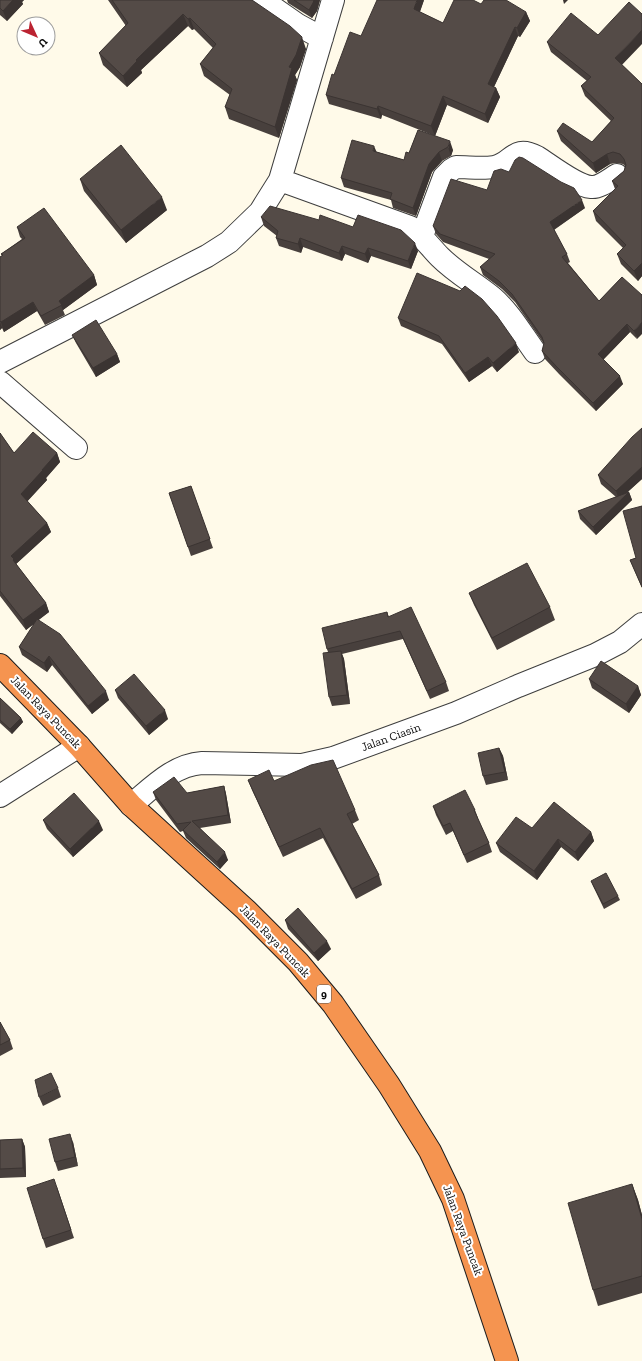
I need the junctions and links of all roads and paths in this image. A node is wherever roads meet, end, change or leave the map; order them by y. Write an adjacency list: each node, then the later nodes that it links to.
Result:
1 (262, 0): 3 (street)
2 (333, 0): 3 (street)
3 (322, 38): 5 (street)
4 (617, 175): 6 (street)
5 (280, 180): 6 (street); 8 (street)
6 (422, 236): 7 (street)
7 (535, 352)
8 (0, 362)
9 (0, 382): 10 (street)
10 (76, 448)
11 (640, 629): 15 (street, Jalan Ciasin)
12 (0, 665): 13 (highway, Jalan Raya Puncak / 9)
13 (79, 746): 14 (street); 15 (highway, Jalan Raya Puncak / 9)
14 (0, 796)
15 (131, 805): 16 (highway, Jalan Raya Puncak / 9)
16 (507, 1361)

